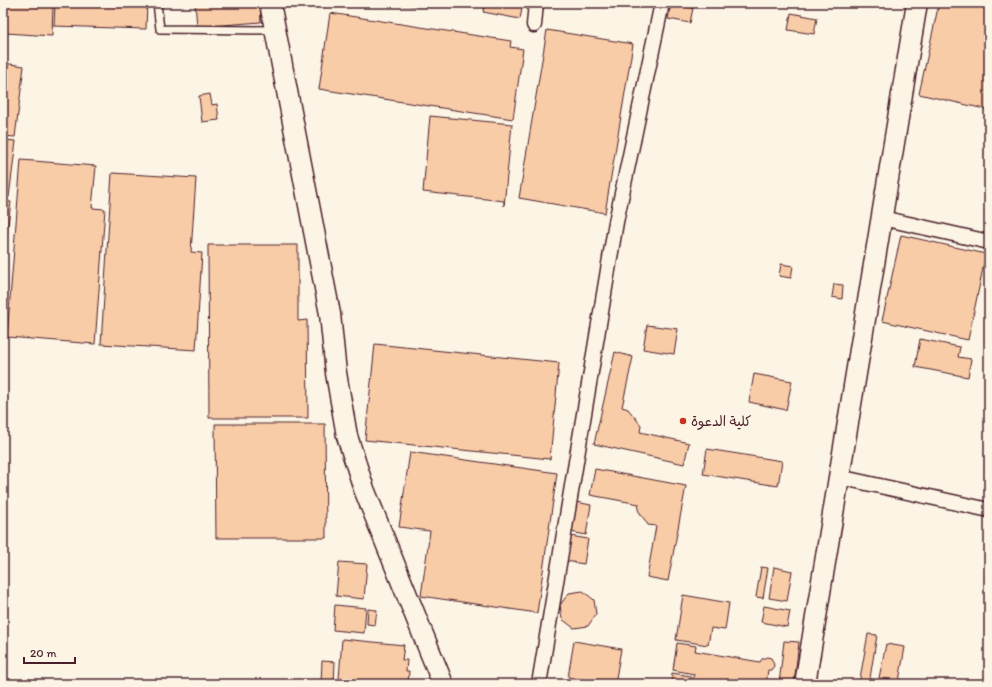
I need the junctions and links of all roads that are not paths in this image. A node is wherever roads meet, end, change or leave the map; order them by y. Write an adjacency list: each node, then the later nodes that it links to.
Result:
1 (157, 3): 7 (lane)
2 (270, 3): 7 (street)
3 (536, 3): 6 (street)
4 (662, 3): 13 (street)
5 (917, 3): 8 (street)
6 (534, 25)
7 (276, 30): 12 (street)
8 (882, 218): 9 (street); 10 (street)
9 (989, 242)
10 (839, 477): 11 (street); 14 (street)
11 (989, 510)
12 (443, 684)
13 (539, 684)
14 (805, 684)

